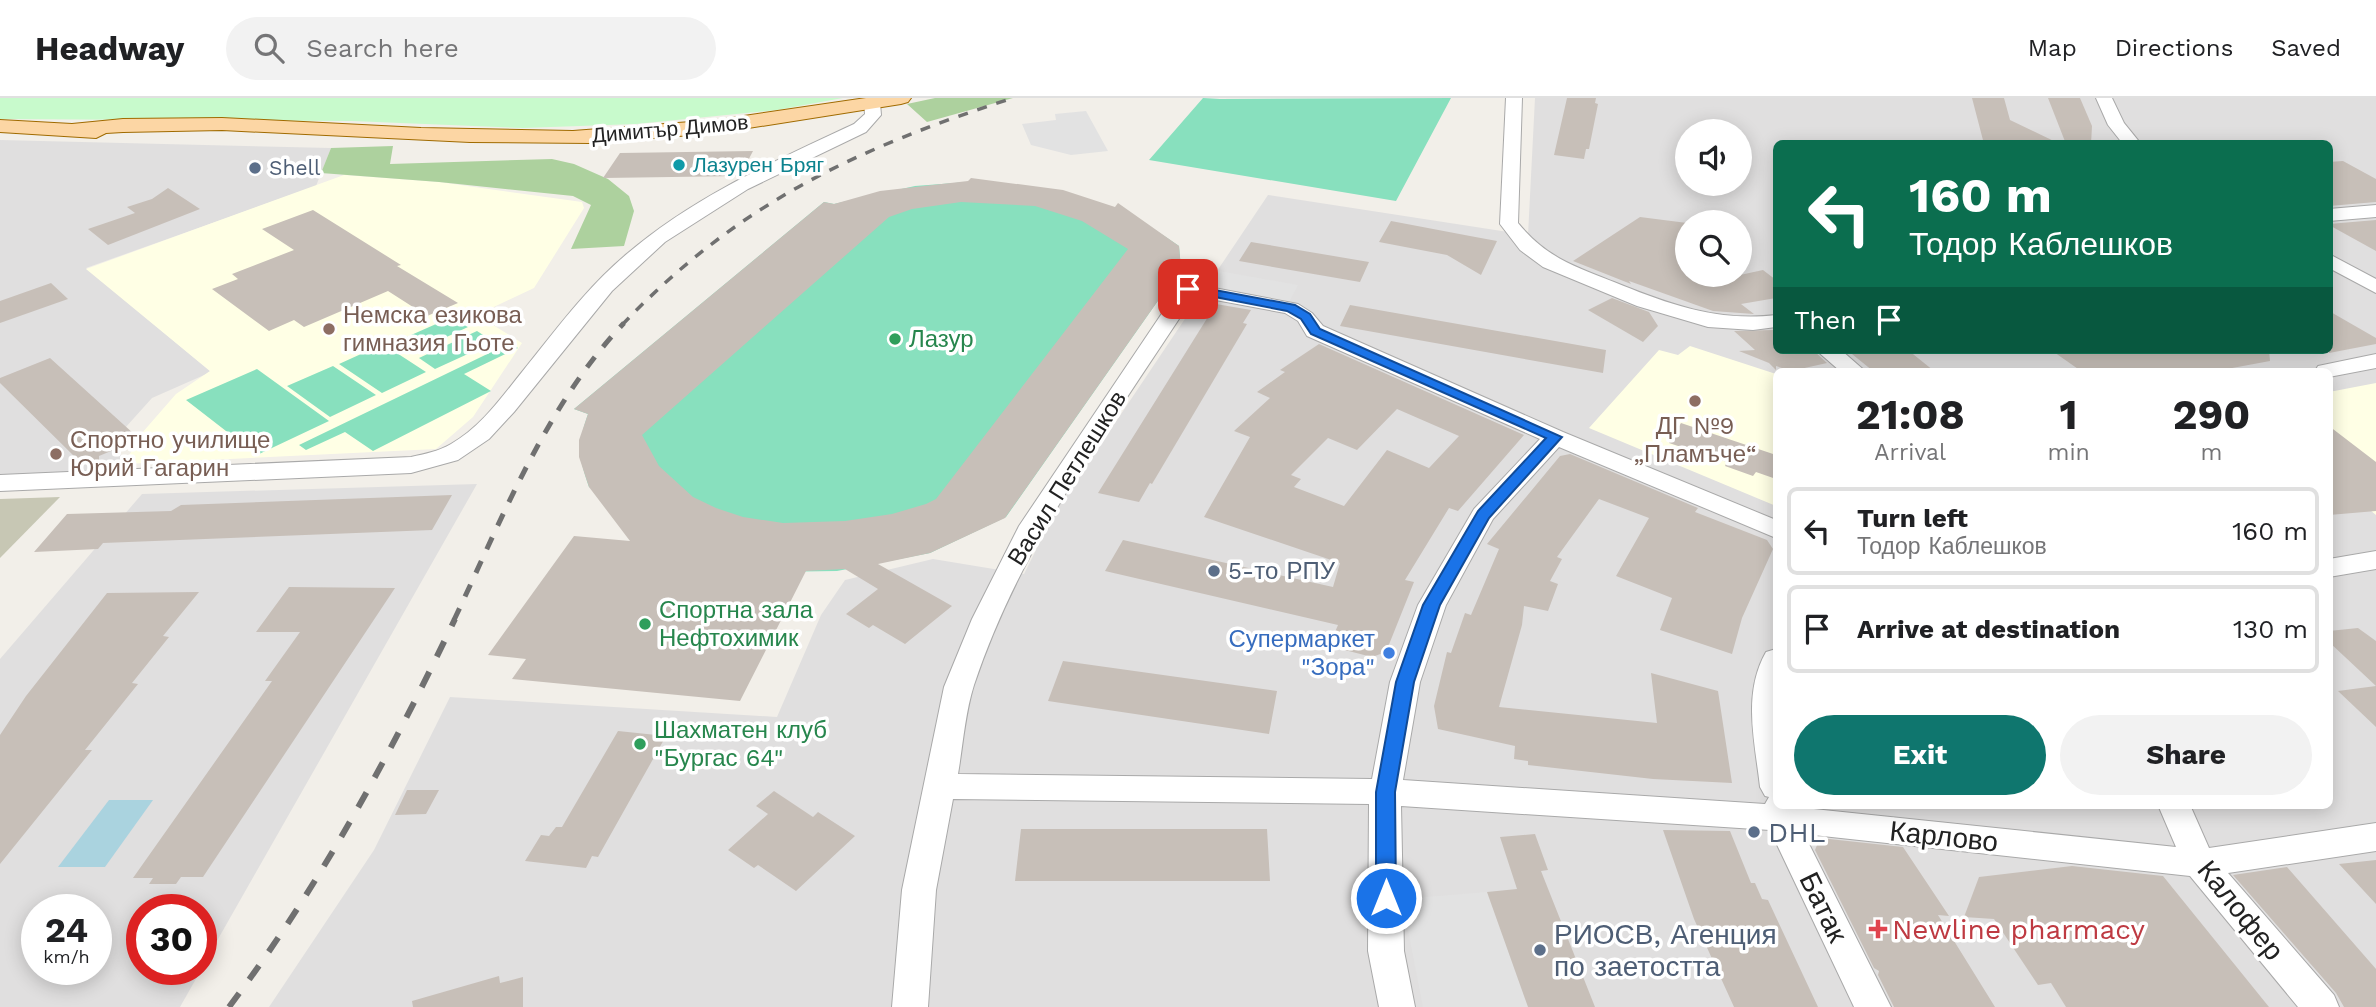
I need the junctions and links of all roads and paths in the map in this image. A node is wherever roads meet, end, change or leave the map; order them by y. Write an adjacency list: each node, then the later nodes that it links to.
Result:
1 (901, 98): 4 (main road, Димитър Димов)
2 (1514, 98): 11 (street)
3 (2104, 98): 6 (street)
4 (872, 103): 5 (main road, Димитър Димов); 17 (street)
5 (4, 129)
6 (2129, 140)
7 (2376, 211): 8 (street)
8 (2333, 215)
9 (2333, 262): 10 (street)
10 (2376, 287)
11 (1773, 322)
12 (1833, 354): 14 (street)
13 (2376, 361): 15 (street)
14 (1850, 368)
15 (2333, 370)
16 (1555, 437): 18 (street); 23 (street, Васил Петлешков); 24 (street)
17 (0, 483)
18 (1773, 529)
19 (2376, 559): 20 (street)
20 (2333, 567)
21 (1773, 669): 22 (street, Батак)
22 (1773, 763)
23 (938, 786): 24 (street); 31 (street, Васил Петлешков)
24 (1385, 792): 25 (street, Карлово); 32 (street)
25 (1773, 804)
26 (1780, 809): 33 (street, Батак)
27 (1814, 809): 30 (street, Карлово)
28 (2176, 809): 30 (street, Калофер)
29 (2376, 837): 30 (street, Карлово)
30 (2199, 863): 34 (street, Калофер)
31 (910, 1007)
32 (1396, 1007)
33 (1873, 1007)
34 (2321, 1007)

